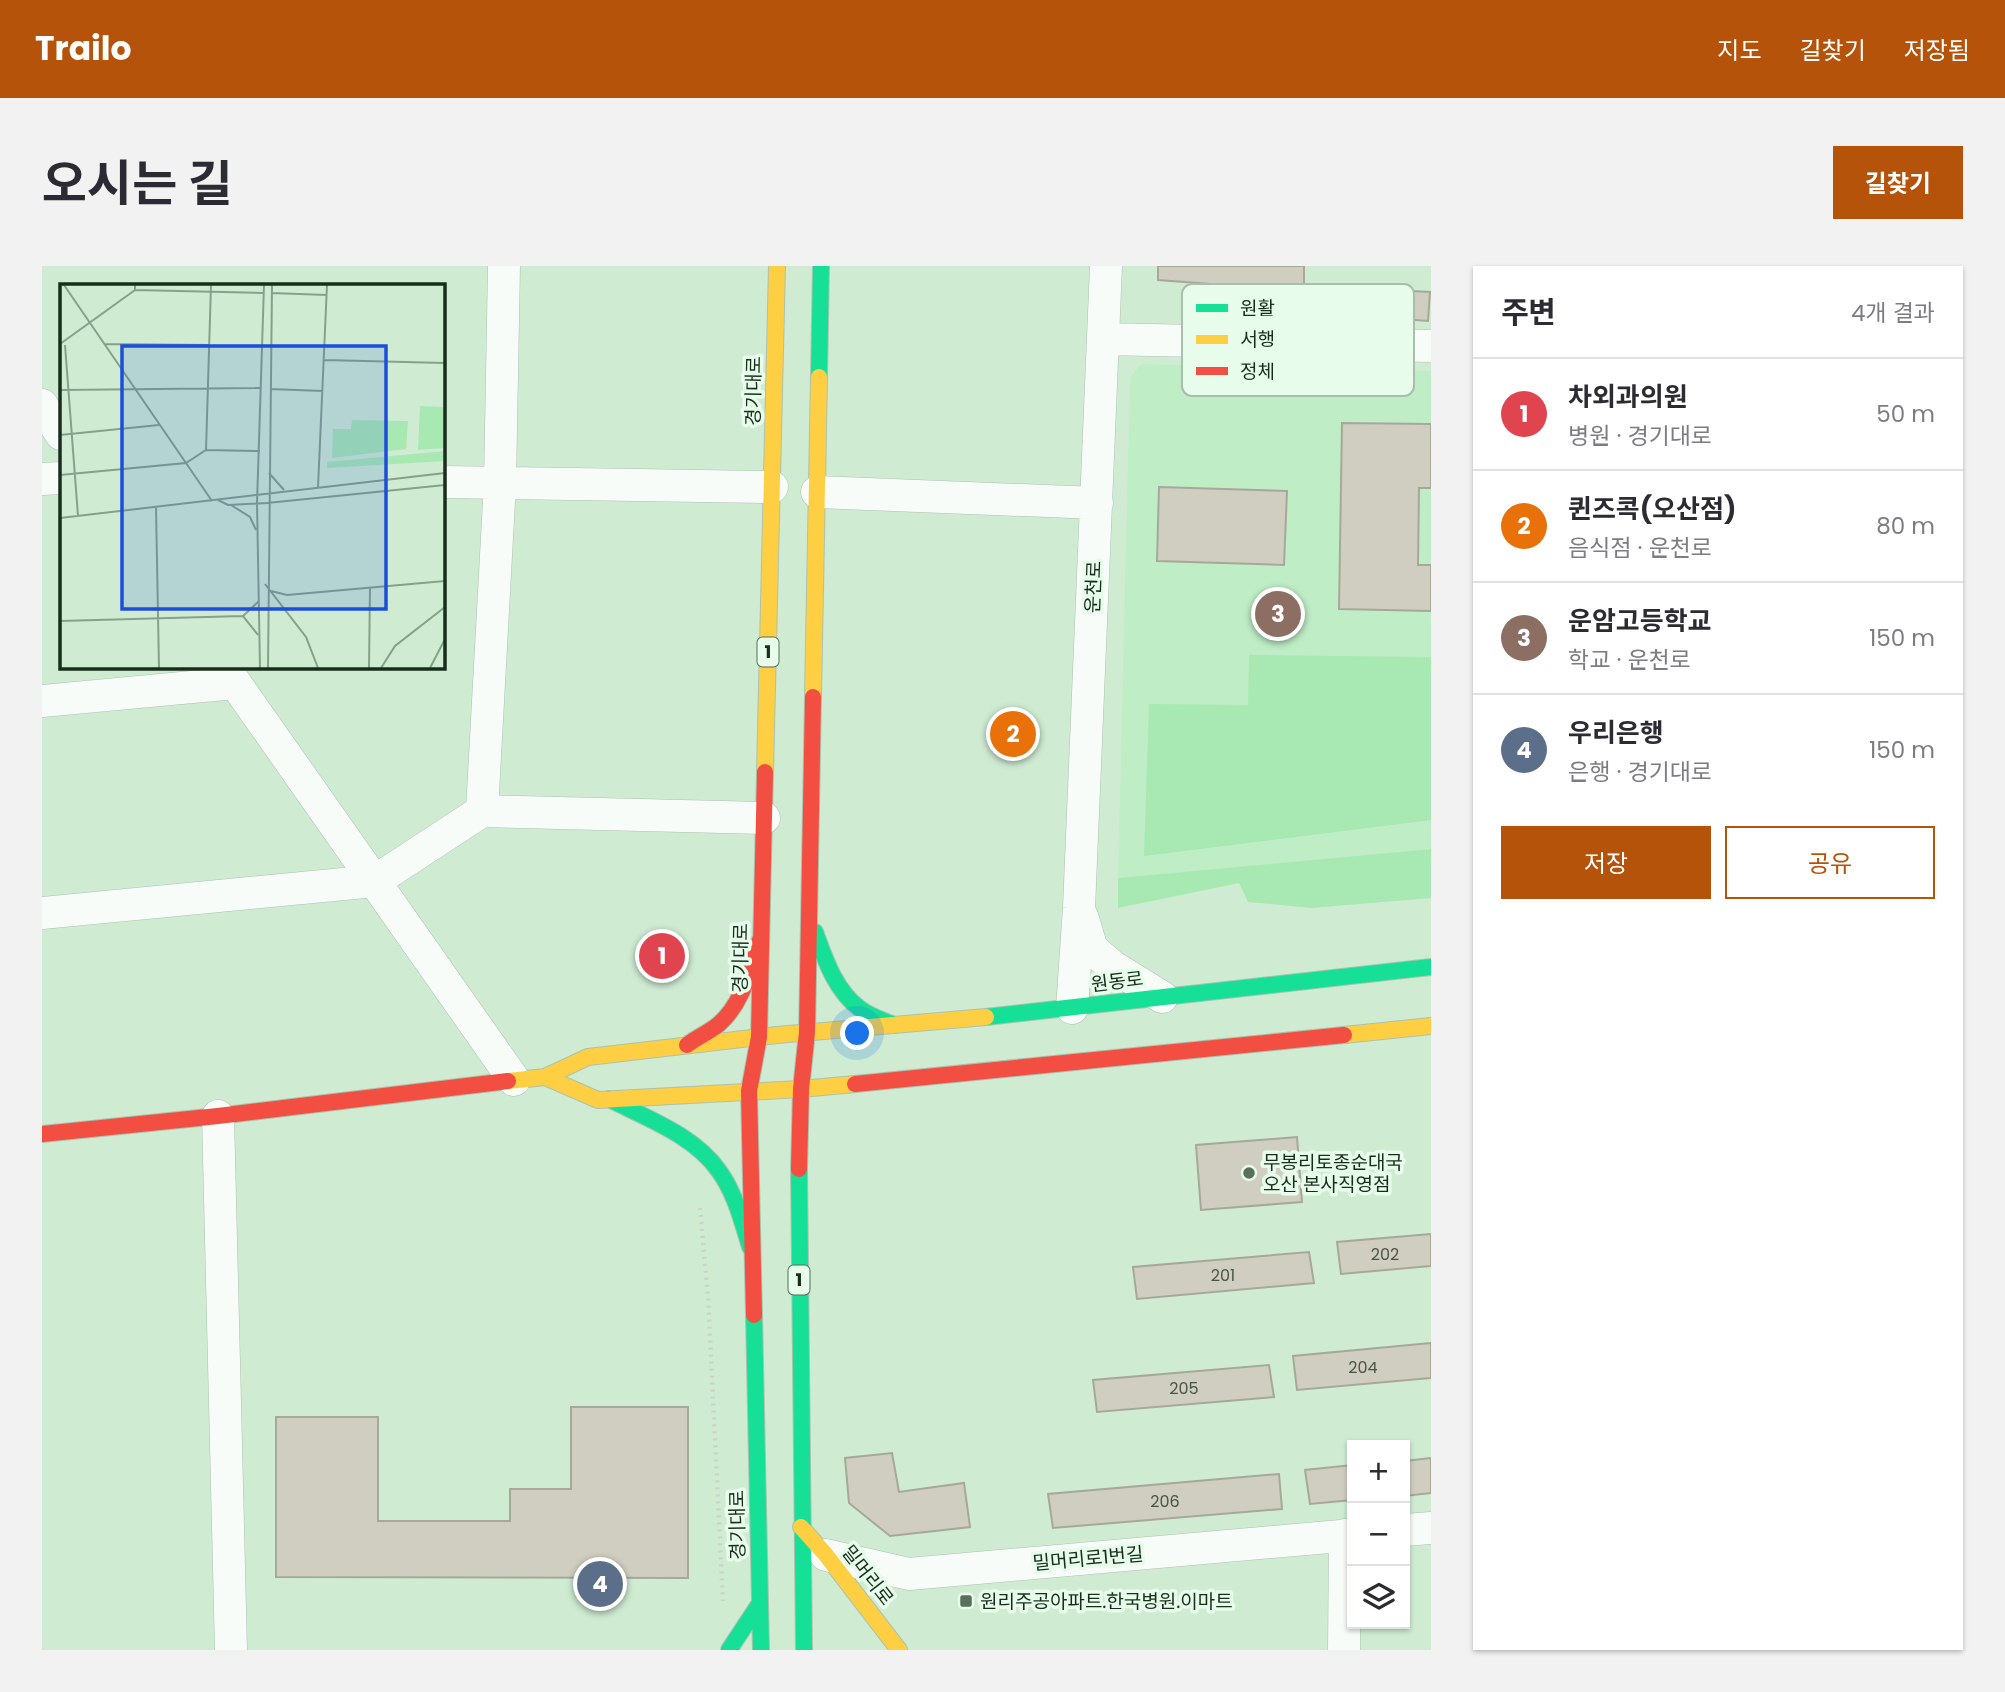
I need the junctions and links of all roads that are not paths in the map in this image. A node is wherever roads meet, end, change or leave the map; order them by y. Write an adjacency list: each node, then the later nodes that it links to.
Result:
1 (504, 266): 12 (street)
2 (777, 266): 13 (main road, 경기대로 / 1)
3 (821, 266): 14 (main road, 1)
4 (1106, 266): 5 (street, 운천로)
5 (1103, 339): 6 (street); 15 (street, 운천로)
6 (1182, 341)
7 (42, 405): 8 (street)
8 (60, 432)
9 (60, 478): 10 (street)
10 (42, 479)
11 (444, 482): 12 (street)
12 (500, 483): 13 (street); 18 (street)
13 (772, 487): 19 (main road, 경기대로 / 1)
14 (817, 492): 15 (street); 23 (main road, 1)
15 (1097, 503): 21 (street, 운천로)
16 (229, 675): 17 (street); 20 (street)
17 (42, 701)
18 (482, 811): 19 (street); 20 (street)
19 (764, 818): 24 (main road, 경기대로 / 1)
20 (375, 881): 22 (street); 33 (street)
21 (1080, 908): 26 (street); 27 (street, 운천로)
22 (42, 914)
23 (809, 919): 28 (main road); 30 (main road, 1)
24 (762, 935): 31 (main road, 경기대로 / 1); 32 (main road)
25 (1431, 967): 26 (main road, 원동로)
26 (1162, 997): 27 (main road, 원동로)
27 (1072, 1008): 28 (main road, 원동로)
28 (894, 1025): 30 (main road, 원동로)
29 (1431, 1026): 34 (main road)
30 (807, 1032): 31 (main road, 원동로); 35 (main road, 1)
31 (759, 1037): 32 (main road, 원동로); 36 (main road, 경기대로 / 1)
32 (687, 1045): 33 (main road, 원동로)
33 (530, 1079): 37 (main road); 40 (main road)
34 (858, 1084): 35 (main road); 38 (main road)
35 (801, 1089): 36 (main road); 42 (main road, 1)
36 (749, 1091): 37 (main road); 43 (main road, 경기대로 / 1)
37 (609, 1099): 43 (main road)
38 (830, 1102)
39 (816, 1115): 42 (main road)
40 (218, 1116): 41 (main road); 52 (street)
41 (42, 1134)
42 (799, 1167): 45 (main road, 1)
43 (753, 1255): 44 (main road, 경기대로 / 1)
44 (757, 1491): 45 (main road, 밀머리로); 51 (main road, 경기대로 / 1)
45 (802, 1527): 49 (main road, 밀머리로); 55 (main road, 1)
46 (1431, 1528): 47 (street)
47 (1410, 1530)
48 (1347, 1535): 49 (street, 밀머리로1번길)
49 (826, 1555): 56 (main road, 밀머리로)
50 (1347, 1566): 57 (street)
51 (760, 1603): 53 (main road); 54 (main road, 경기대로 / 1)
52 (231, 1650)
53 (729, 1650)
54 (761, 1650)
55 (804, 1650)
56 (899, 1650)
57 (1343, 1650)

